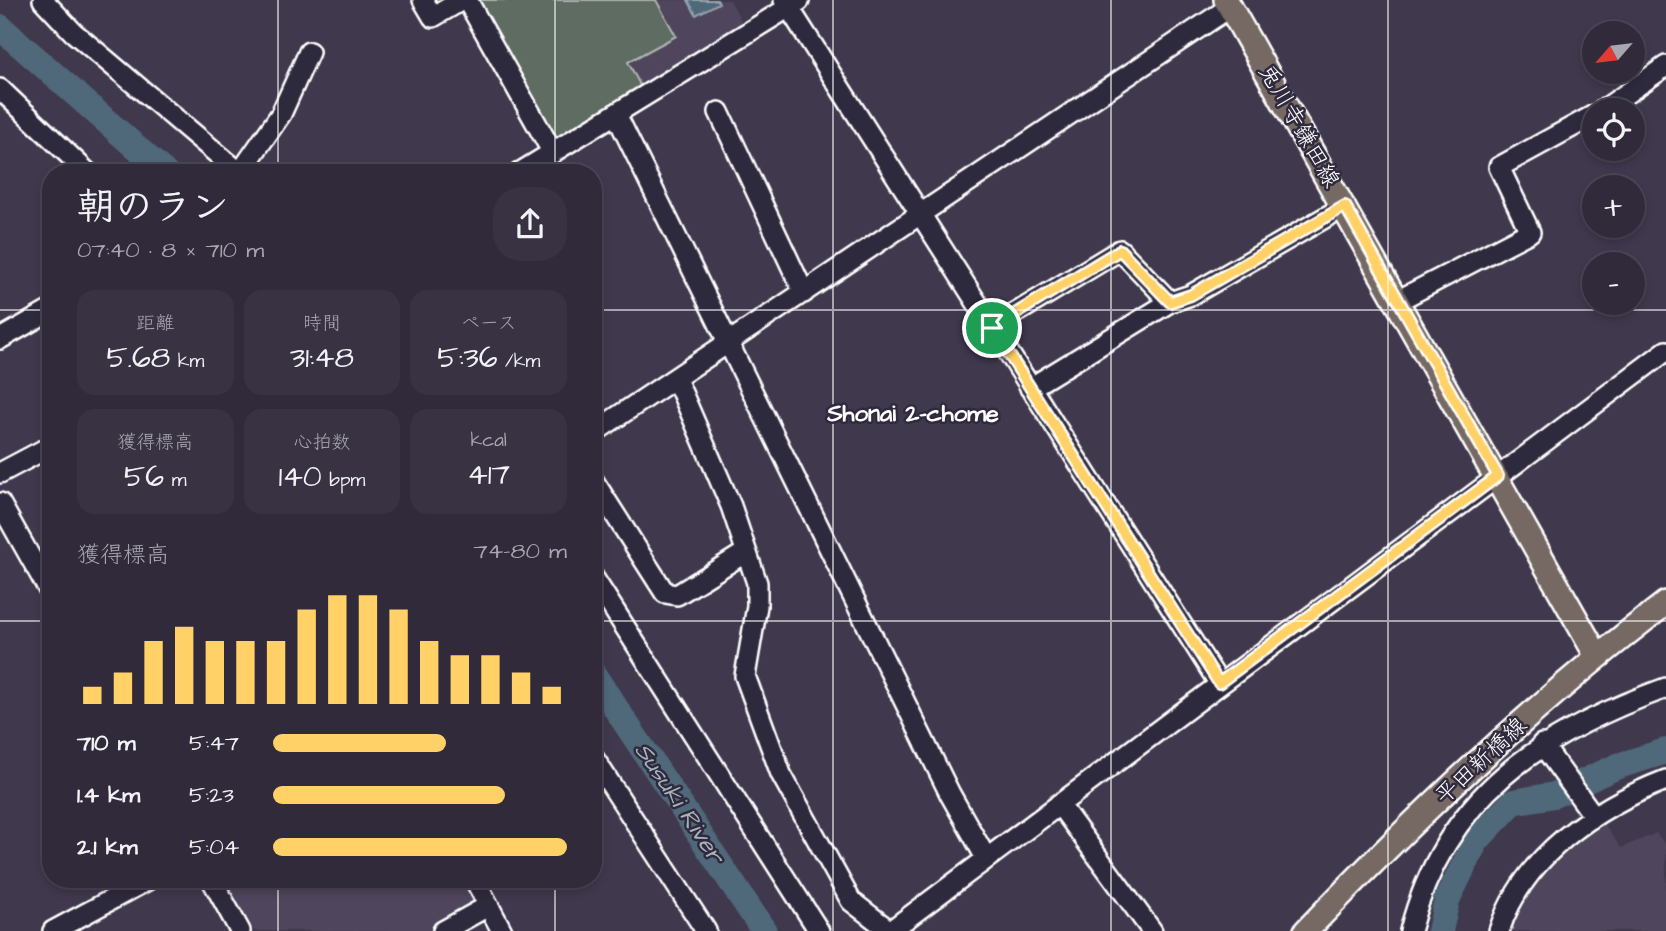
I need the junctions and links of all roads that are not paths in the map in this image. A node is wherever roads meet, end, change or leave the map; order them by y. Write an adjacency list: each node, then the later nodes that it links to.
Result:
1 (43, 0): 16 (street)
2 (423, 0): 3 (street)
3 (462, 0)
4 (467, 0): 14 (street)
5 (791, 2): 12 (street); 20 (street)
6 (1228, 3): 19 (main road, 兎川寺鎌田線); 20 (street)
7 (309, 52): 17 (street)
8 (1666, 66): 10 (street)
9 (0, 89): 15 (street)
10 (1620, 98)
11 (719, 112): 21 (street)
12 (617, 114): 14 (street); 27 (street)
13 (1582, 122): 22 (street)
14 (553, 153): 18 (street)
15 (79, 164)
16 (229, 164)
17 (246, 164)
18 (534, 164)
19 (1345, 206): 22 (main road, 兎川寺鎌田線); 23 (street)
20 (920, 212): 21 (street); 25 (street)
21 (804, 293): 27 (street)
22 (1399, 300): 34 (main road, 兎川寺鎌田線)
23 (1170, 302): 25 (street); 30 (street)
24 (42, 315): 26 (street)
25 (992, 328): 30 (street)
26 (0, 339)
27 (728, 345): 29 (street); 51 (street)
28 (1666, 351): 34 (street)
29 (676, 379): 31 (street); 37 (street)
30 (1030, 388): 42 (street)
31 (602, 427)
32 (42, 451): 33 (street)
33 (0, 473)
34 (1498, 476): 41 (main road, 兎川寺鎌田線); 42 (street)
35 (602, 494): 37 (street)
36 (0, 503): 38 (street)
37 (746, 551): 62 (street)
38 (42, 578)
39 (602, 591): 61 (street)
40 (1666, 603): 41 (main road, 平田新橋線)
41 (1597, 656): 47 (main road, 平田新橋線)
42 (1219, 683): 49 (street)
43 (1666, 688): 44 (street)
44 (1544, 746): 48 (street); 50 (street)
45 (1666, 780): 50 (street)
46 (602, 783): 60 (street)
47 (1458, 783): 48 (street); 64 (main road, 平田新橋線)
48 (1479, 800): 65 (street)
49 (1059, 804): 51 (street); 63 (street)
50 (1591, 813): 66 (street)
51 (986, 858): 62 (street)
52 (134, 888): 56 (street)
53 (216, 888): 57 (street)
54 (479, 888): 55 (street)
55 (488, 906): 58 (street); 59 (street)
56 (61, 929)
57 (240, 931)
58 (443, 931)
59 (502, 931)
60 (706, 931)
61 (819, 931)
62 (890, 931)
63 (1152, 931)
64 (1306, 931)
65 (1410, 931)
66 (1499, 931)

